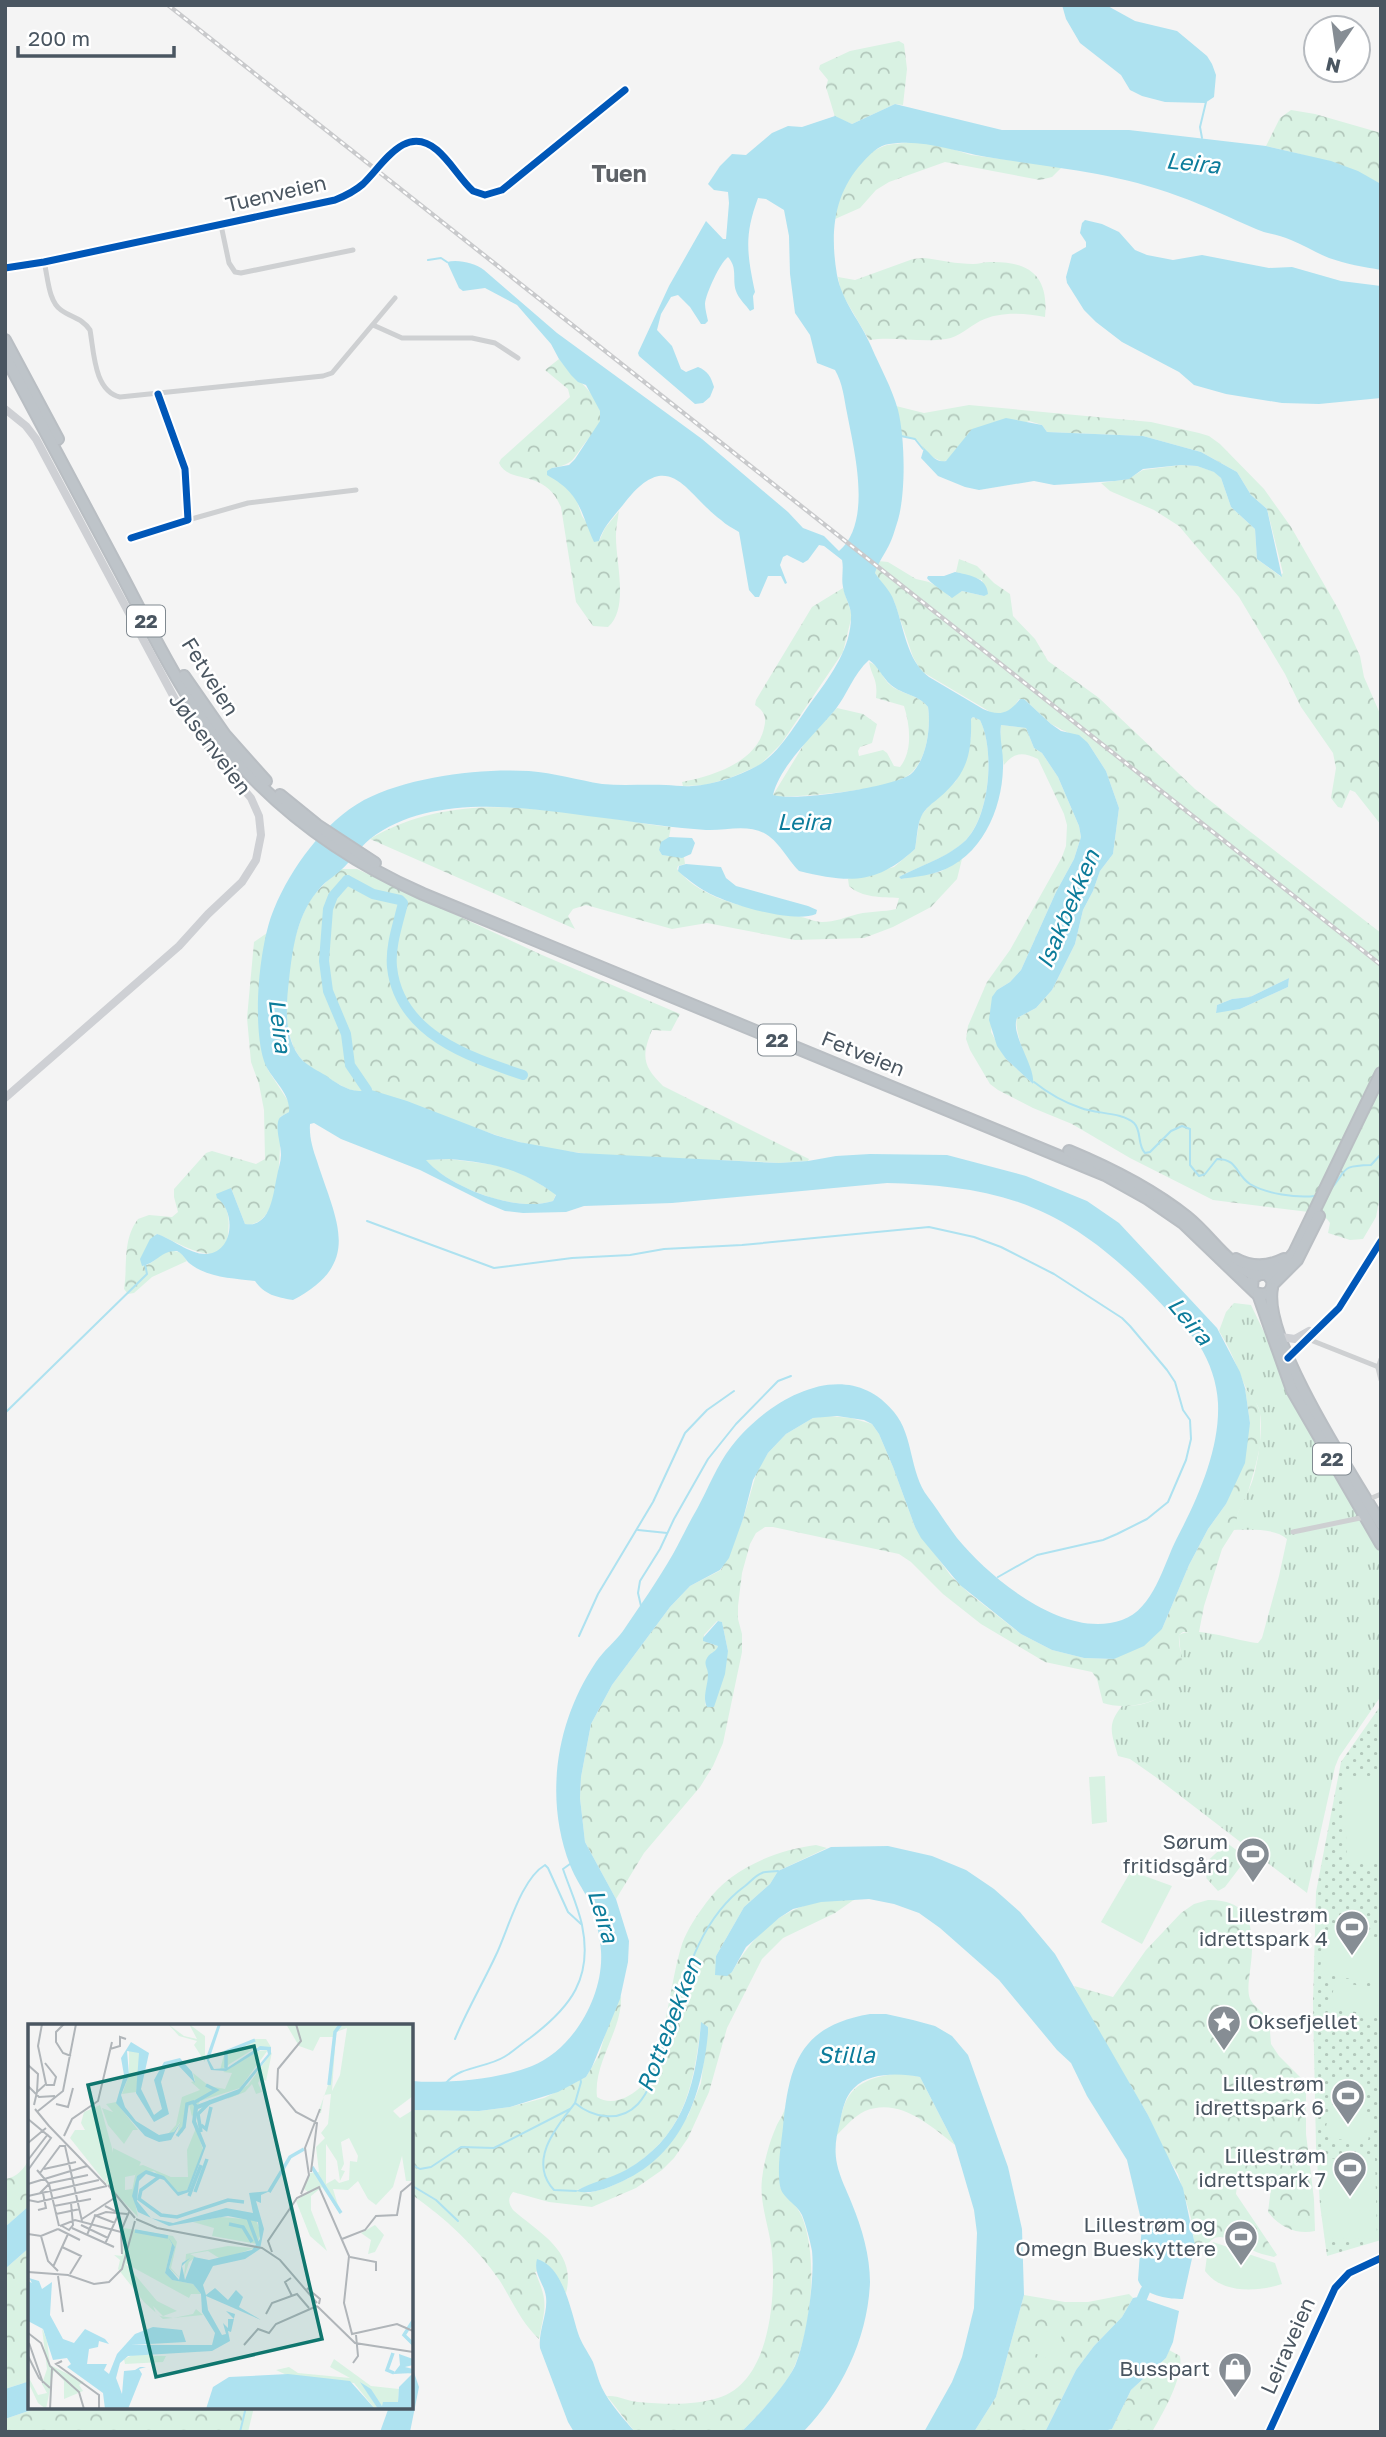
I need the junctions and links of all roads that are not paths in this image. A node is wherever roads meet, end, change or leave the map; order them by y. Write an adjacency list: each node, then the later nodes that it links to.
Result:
1 (625, 90): 2 (street, Tuenveien)
2 (221, 225): 3 (street); 4 (street, Tuenveien)
3 (353, 250)
4 (44, 262): 5 (street, Tuenveien); 11 (street)
5 (5, 270)
6 (395, 298): 7 (street)
7 (373, 325): 10 (street); 11 (street)
8 (5, 340): 16 (highway, Fetveien / 22)
9 (5, 356): 16 (highway, Fetveien / 22)
10 (518, 358)
11 (158, 394): 14 (street)
12 (5, 409): 18 (main road, Jølsenveien)
13 (356, 490): 14 (street)
14 (188, 520): 15 (street)
15 (131, 538)
16 (314, 827): 22 (highway, Fetveien / 22)
17 (1381, 1073): 19 (highway)
18 (5, 1098)
19 (1347, 1145): 20 (highway); 23 (highway)
20 (1301, 1238): 22 (highway); 23 (highway)
21 (1381, 1241): 25 (main road)
22 (1217, 1249): 23 (highway, Fetveien / 22); 24 (highway, Fetveien / 22); 26 (highway, 22)
23 (1267, 1280): 24 (highway); 24 (highway); 26 (highway, Fetveien / 22)
24 (1255, 1290): 26 (highway, Fetveien / 22)
25 (1324, 1322): 26 (main road); 28 (main road)
26 (1276, 1334): 28 (highway, Fetveien / 22); 34 (highway, Fetveien / 22)
27 (1313, 1341): 30 (street)
28 (1289, 1358): 35 (highway, Fetveien / 22)
29 (1381, 1359): 30 (street)
30 (1379, 1368): 31 (street)
31 (1381, 1380)
32 (1381, 1494): 33 (street)
33 (1374, 1497)
34 (1365, 1517): 36 (street); 37 (highway, Fetveien / 22)
35 (1381, 1524)
36 (1293, 1532)
37 (1381, 1544)
38 (1381, 2258): 39 (street, Leiraveien)
39 (1269, 2432)

